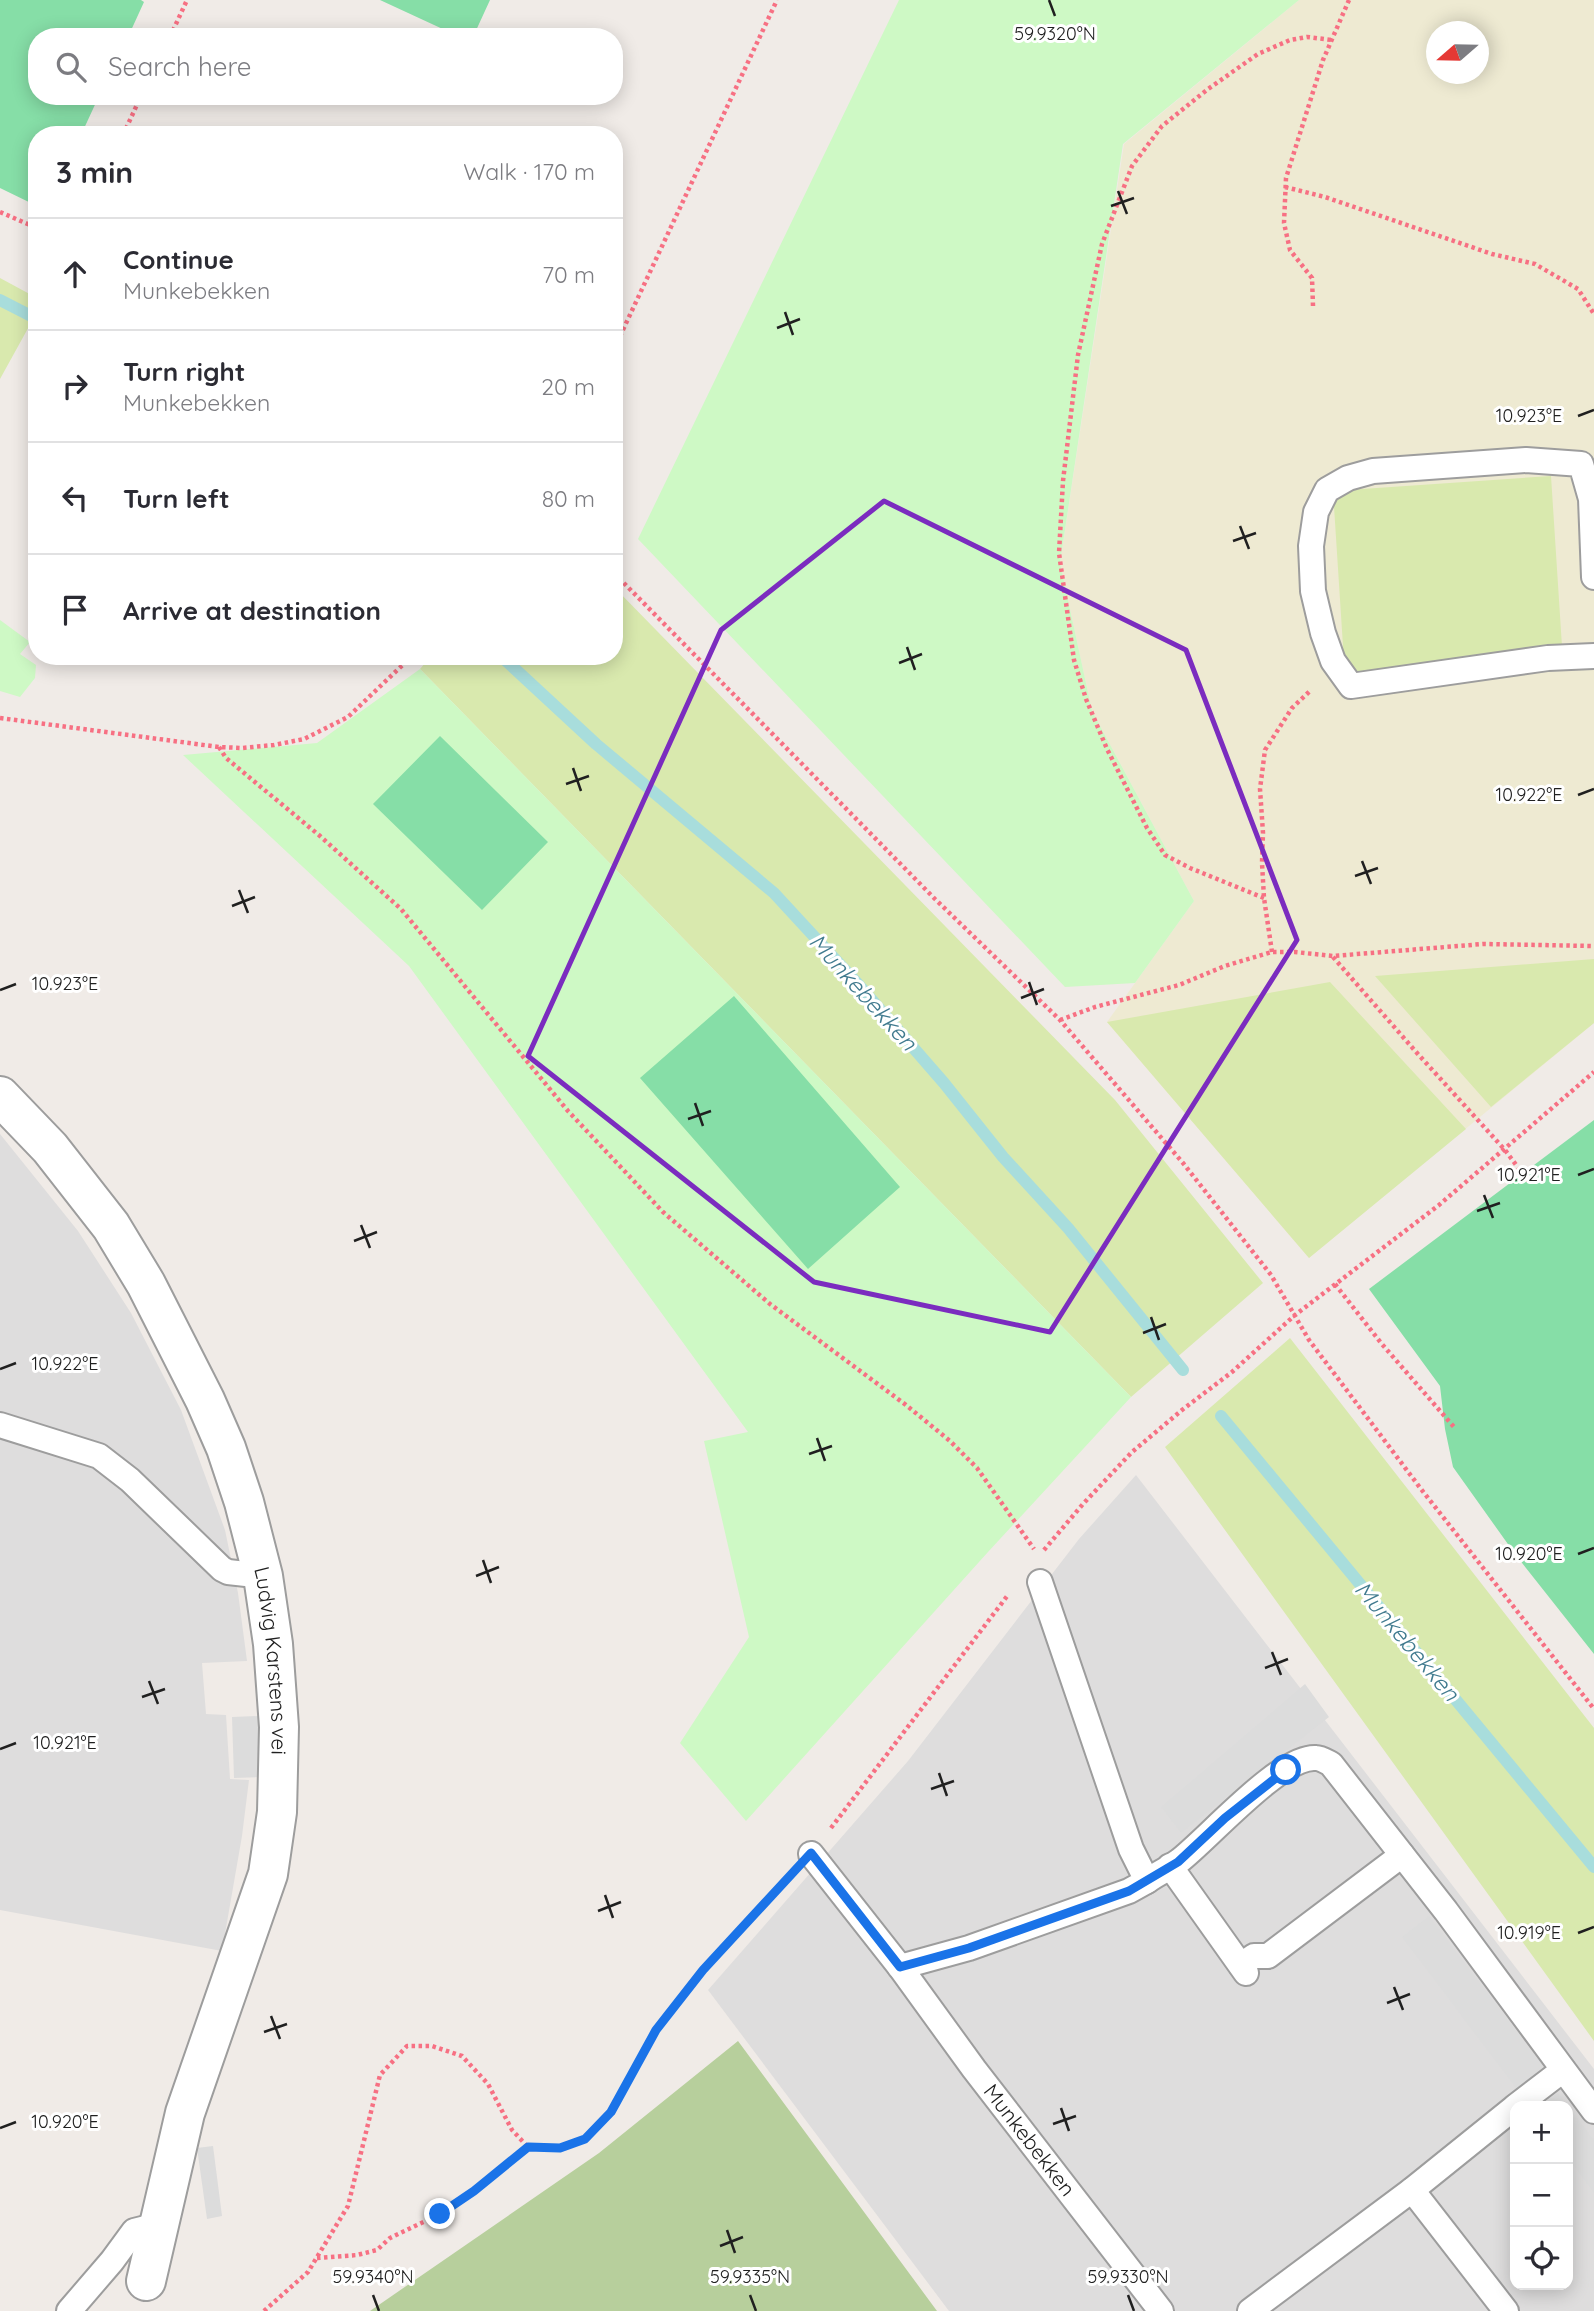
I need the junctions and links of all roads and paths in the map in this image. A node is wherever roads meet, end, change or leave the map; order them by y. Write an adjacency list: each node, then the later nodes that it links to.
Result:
1 (187, 0): 4 (path)
2 (777, 0): 13 (path)
3 (1349, 0): 5 (path)
4 (174, 28)
5 (1332, 40): 8 (path); 21 (path)
6 (137, 105): 7 (path)
7 (127, 126)
8 (1285, 187): 11 (path); 12 (path)
9 (0, 212): 10 (path)
10 (28, 224)
11 (1313, 306)
12 (1594, 314)
13 (623, 330)
14 (1594, 577): 18 (lane)
15 (623, 582): 25 (path)
16 (1594, 656): 18 (lane)
17 (405, 665): 20 (path)
18 (1351, 686): 21 (path)
19 (0, 718): 20 (path)
20 (219, 747): 34 (path)
21 (1264, 898): 23 (path)
22 (1594, 946): 24 (path)
23 (1272, 952): 24 (path); 25 (path)
24 (1333, 956): 28 (path)
25 (1060, 1020): 31 (path)
26 (1594, 1072): 28 (path)
27 (0, 1096): 35 (street, Ludvig Karstens vei)
28 (1505, 1150): 29 (path); 30 (path)
29 (1528, 1181)
30 (1335, 1284): 31 (path); 33 (path)
31 (1295, 1315): 37 (path)
32 (0, 1425): 35 (lane)
33 (1454, 1427)
34 (1039, 1555)
35 (263, 1576): 49 (street, Ludvig Karstens vei)
36 (1040, 1582): 41 (lane)
37 (1594, 1709)
38 (811, 1853): 42 (lane, Munkebekken); 47 (path)
39 (1402, 1855): 40 (lane); 40 (lane); 43 (lane)
40 (1170, 1866): 41 (lane)
41 (1147, 1881): 42 (lane)
42 (900, 1967): 54 (lane, Munkebekken)
43 (1563, 2070): 44 (lane); 45 (lane)
44 (1524, 2101)
45 (1594, 2110)
46 (1510, 2112): 48 (lane)
47 (528, 2147): 50 (path); 50 (path)
48 (1412, 2190): 55 (lane); 56 (lane)
49 (158, 2225): 51 (street, Ludvig Karstens vei); 52 (lane)
50 (317, 2258): 53 (path)
51 (146, 2281)
52 (69, 2311)
53 (264, 2311)
54 (1161, 2311)
55 (1250, 2311)
56 (1506, 2311)

